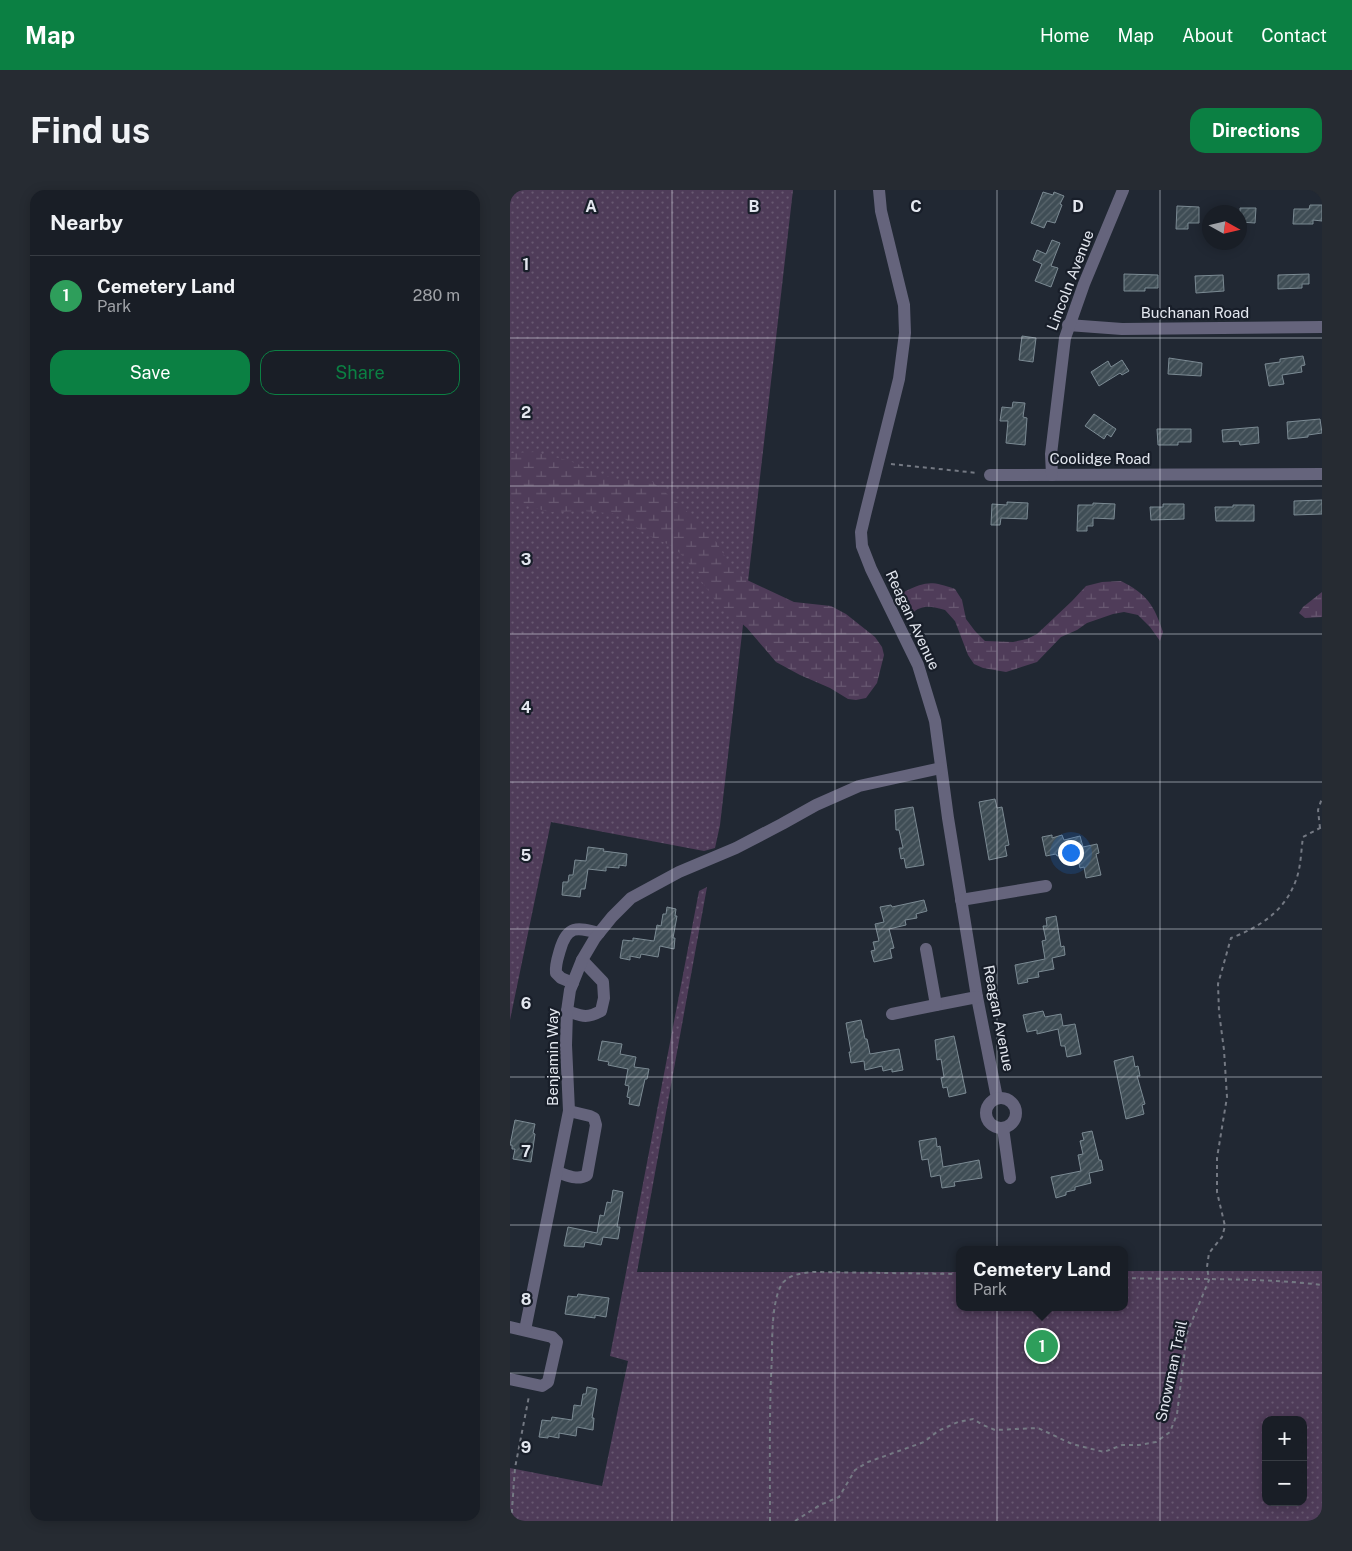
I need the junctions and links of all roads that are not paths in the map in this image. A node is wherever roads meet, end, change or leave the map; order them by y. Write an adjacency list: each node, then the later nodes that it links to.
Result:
1 (879, 190): 8 (street, Reagan Avenue)
2 (1123, 190): 3 (street, Lincoln Avenue)
3 (1068, 325): 4 (street, Buchanan Road); 7 (street, Lincoln Avenue)
4 (1322, 327)
5 (1322, 474): 7 (street, Coolidge Road)
6 (990, 475): 7 (street, Coolidge Road)
7 (1052, 475)
8 (941, 768): 10 (street, Reagan Avenue); 11 (street, Benjamin Way)
9 (1046, 886): 10 (street)
10 (961, 900): 15 (street, Reagan Avenue)
11 (599, 933): 13 (street, Benjamin Way); 14 (street)
12 (926, 949): 16 (street)
13 (582, 960): 14 (street, Benjamin Way); 17 (street)
14 (573, 983): 17 (street, Benjamin Way)
15 (977, 997): 16 (street); 19 (street, Reagan Avenue)
16 (936, 1005): 18 (street)
17 (567, 1011): 20 (street, Benjamin Way)
18 (892, 1014)
19 (997, 1098): 21 (street); 21 (street)
20 (569, 1110): 22 (street, Benjamin Way); 22 (street)
21 (1003, 1128): 23 (street)
22 (557, 1172): 25 (street, Benjamin Way)
23 (1010, 1178)
24 (510, 1327): 25 (street)
25 (525, 1330): 26 (street)
26 (510, 1379)

